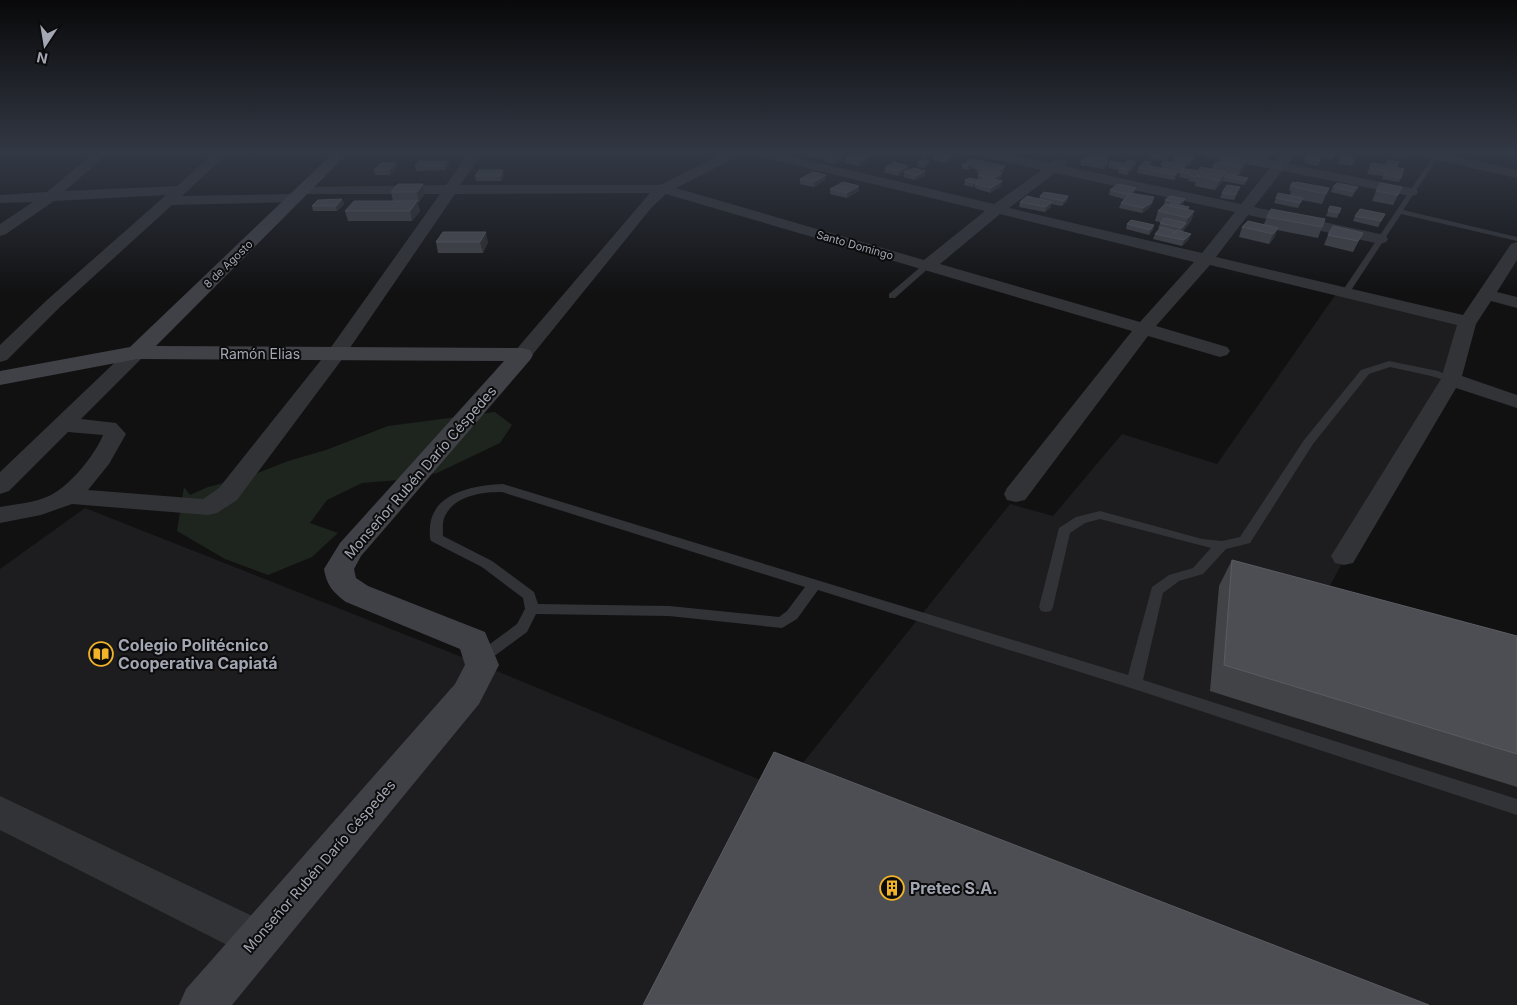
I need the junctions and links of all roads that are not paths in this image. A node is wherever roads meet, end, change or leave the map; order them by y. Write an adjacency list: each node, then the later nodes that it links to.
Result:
1 (44, 201): 15 (street)
2 (168, 201): 31 (street)
3 (292, 201): 28 (street, 8 de Agosto)
4 (442, 201): 29 (street)
5 (650, 201): 30 (street, Monseñor Rubén Darío Céspedes)
6 (707, 201): 20 (street, Santo Domingo)
7 (964, 201): 12 (street)
8 (1009, 201): 12 (street)
9 (1208, 201): 13 (street)
10 (1251, 201): 13 (street)
11 (1405, 201): 14 (lane)
12 (998, 209): 19 (street); 20 (street)
13 (1245, 209): 16 (street); 19 (street)
14 (1398, 211): 16 (lane); 17 (lane)
15 (0, 231)
16 (1380, 239): 21 (lane)
17 (1517, 239)
18 (1517, 247): 22 (street)
19 (1205, 260): 21 (street); 26 (street)
20 (927, 266): 23 (lane); 26 (street, Santo Domingo)
21 (1345, 293): 25 (street)
22 (1486, 294): 24 (street); 25 (street)
23 (892, 296)
24 (1517, 303)
25 (1468, 322): 33 (street)
26 (1144, 329): 27 (street, Santo Domingo); 37 (street)
27 (1220, 351)
28 (137, 352): 29 (street, Ramón Elias); 32 (street, Ramón Elias); 35 (street)
29 (336, 354): 30 (street, Ramón Elias); 38 (street)
30 (522, 354): 45 (street, Monseñor Rubén Darío Céspedes)
31 (0, 356)
32 (0, 378)
33 (1451, 379): 34 (street); 40 (lane); 41 (street)
34 (1517, 402)
35 (62, 425): 36 (street); 38 (street)
36 (0, 486)
37 (1016, 494)
38 (67, 496): 39 (street)
39 (0, 515)
40 (1222, 545): 43 (lane); 46 (lane)
41 (1344, 556)
42 (814, 584): 44 (lane); 44 (lane); 46 (lane)
43 (1046, 608)
44 (532, 609): 45 (lane)
45 (480, 659): 49 (street, Monseñor Rubén Darío Céspedes)
46 (1134, 683): 47 (lane)
47 (1517, 807)
48 (0, 812): 49 (street)
49 (257, 938): 50 (street, Monseñor Rubén Darío Céspedes)
50 (202, 1005)

